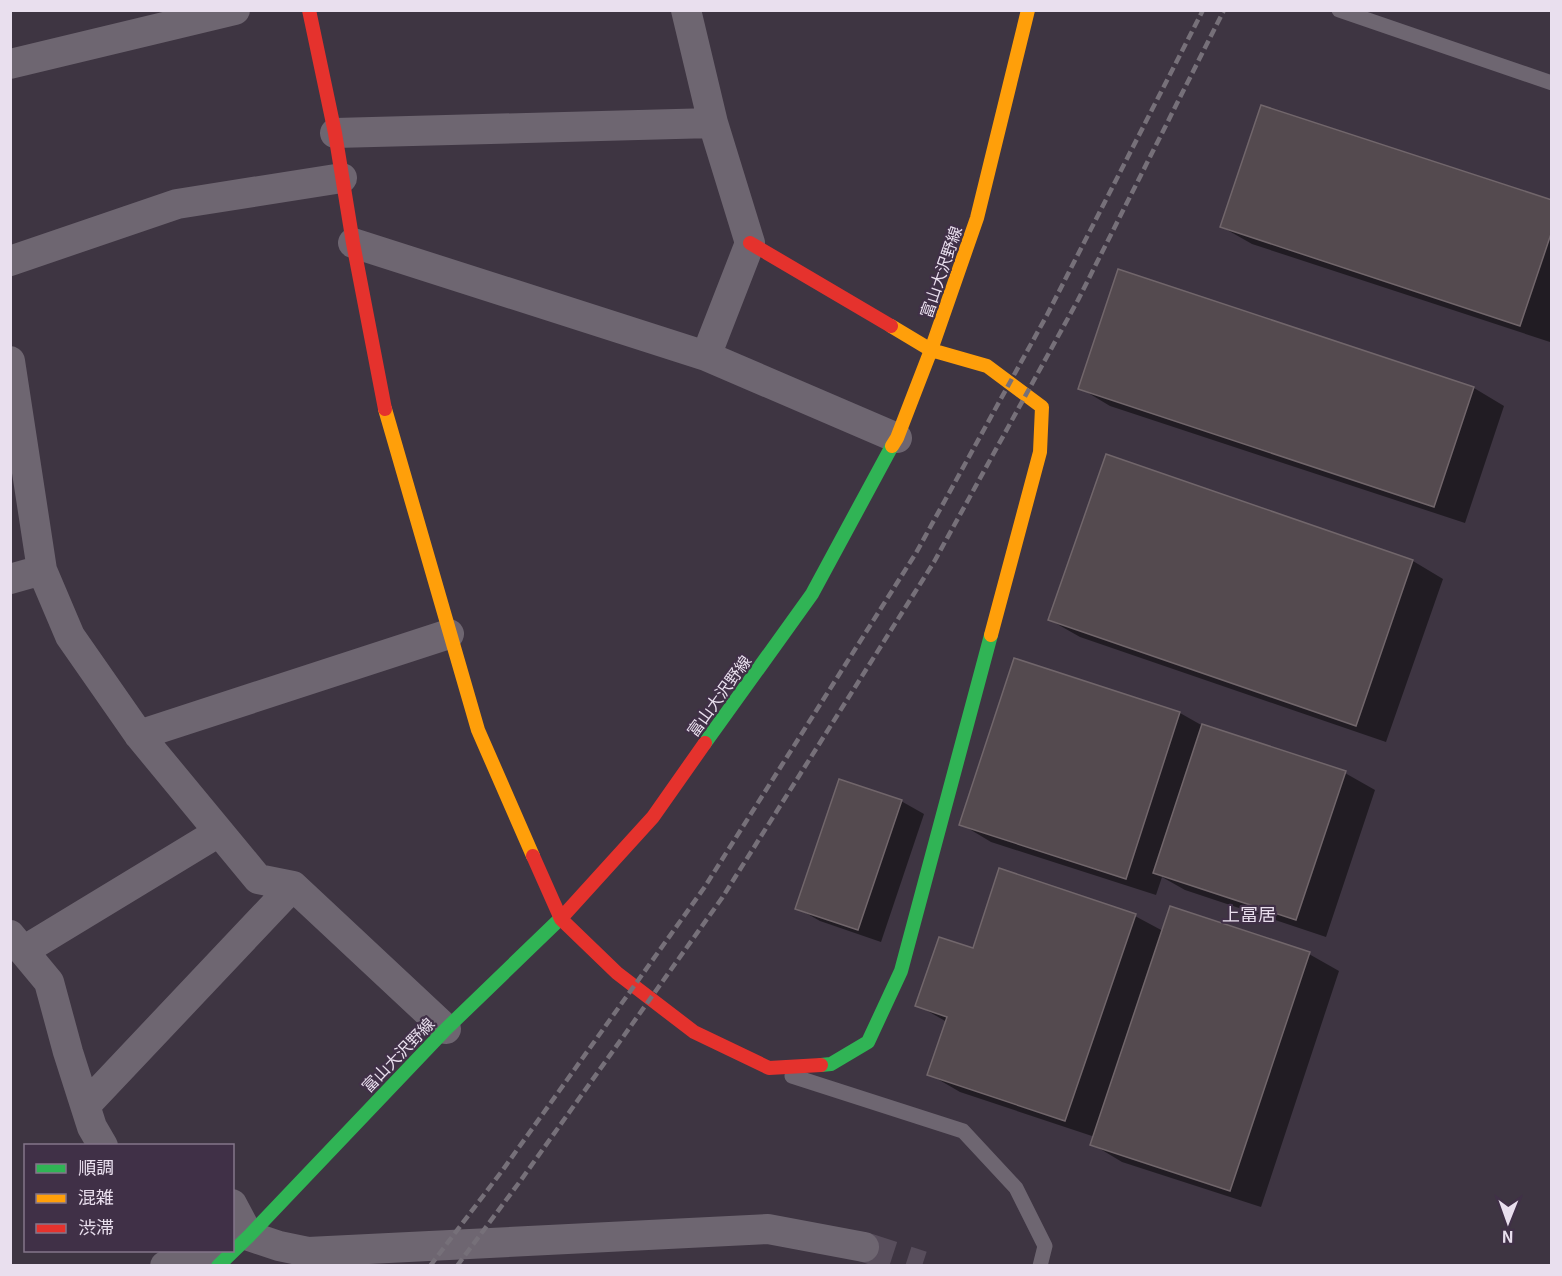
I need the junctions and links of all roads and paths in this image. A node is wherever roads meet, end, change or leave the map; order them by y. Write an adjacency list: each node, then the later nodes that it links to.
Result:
1 (235, 10): 6 (street)
2 (309, 10): 9 (street)
3 (686, 10): 8 (street)
4 (1028, 10): 14 (street, 富山大沢野線)
5 (1339, 10): 7 (lane)
6 (10, 64)
7 (1551, 83)
8 (713, 123): 9 (street); 12 (street)
9 (335, 133): 10 (street)
10 (342, 178): 11 (street); 13 (street)
11 (353, 243): 15 (street); 20 (street)
12 (750, 243): 14 (street); 15 (street)
13 (10, 261)
14 (931, 350): 17 (street, 富山大沢野線); 27 (street)
15 (706, 356): 17 (street)
16 (10, 361): 18 (street)
17 (897, 438): 24 (street, 富山大沢野線)
18 (42, 570): 19 (street); 21 (street)
19 (10, 579)
20 (449, 634): 21 (street); 24 (street)
21 (139, 735): 22 (street)
22 (219, 832): 23 (street); 25 (street)
23 (293, 886): 26 (street); 28 (street)
24 (561, 919): 26 (street, 富山大沢野線); 27 (street)
25 (17, 943): 28 (street)
26 (446, 1029): 31 (street, 富山大沢野線)
27 (769, 1068): 37 (lane)
28 (86, 1105): 29 (street)
29 (102, 1144)
30 (234, 1212): 31 (street)
31 (241, 1239): 32 (street)
32 (864, 1247)
33 (215, 1252): 35 (street)
34 (230, 1252): 36 (street, 富山大沢野線)
35 (165, 1266)
36 (218, 1266)
37 (1040, 1266)

